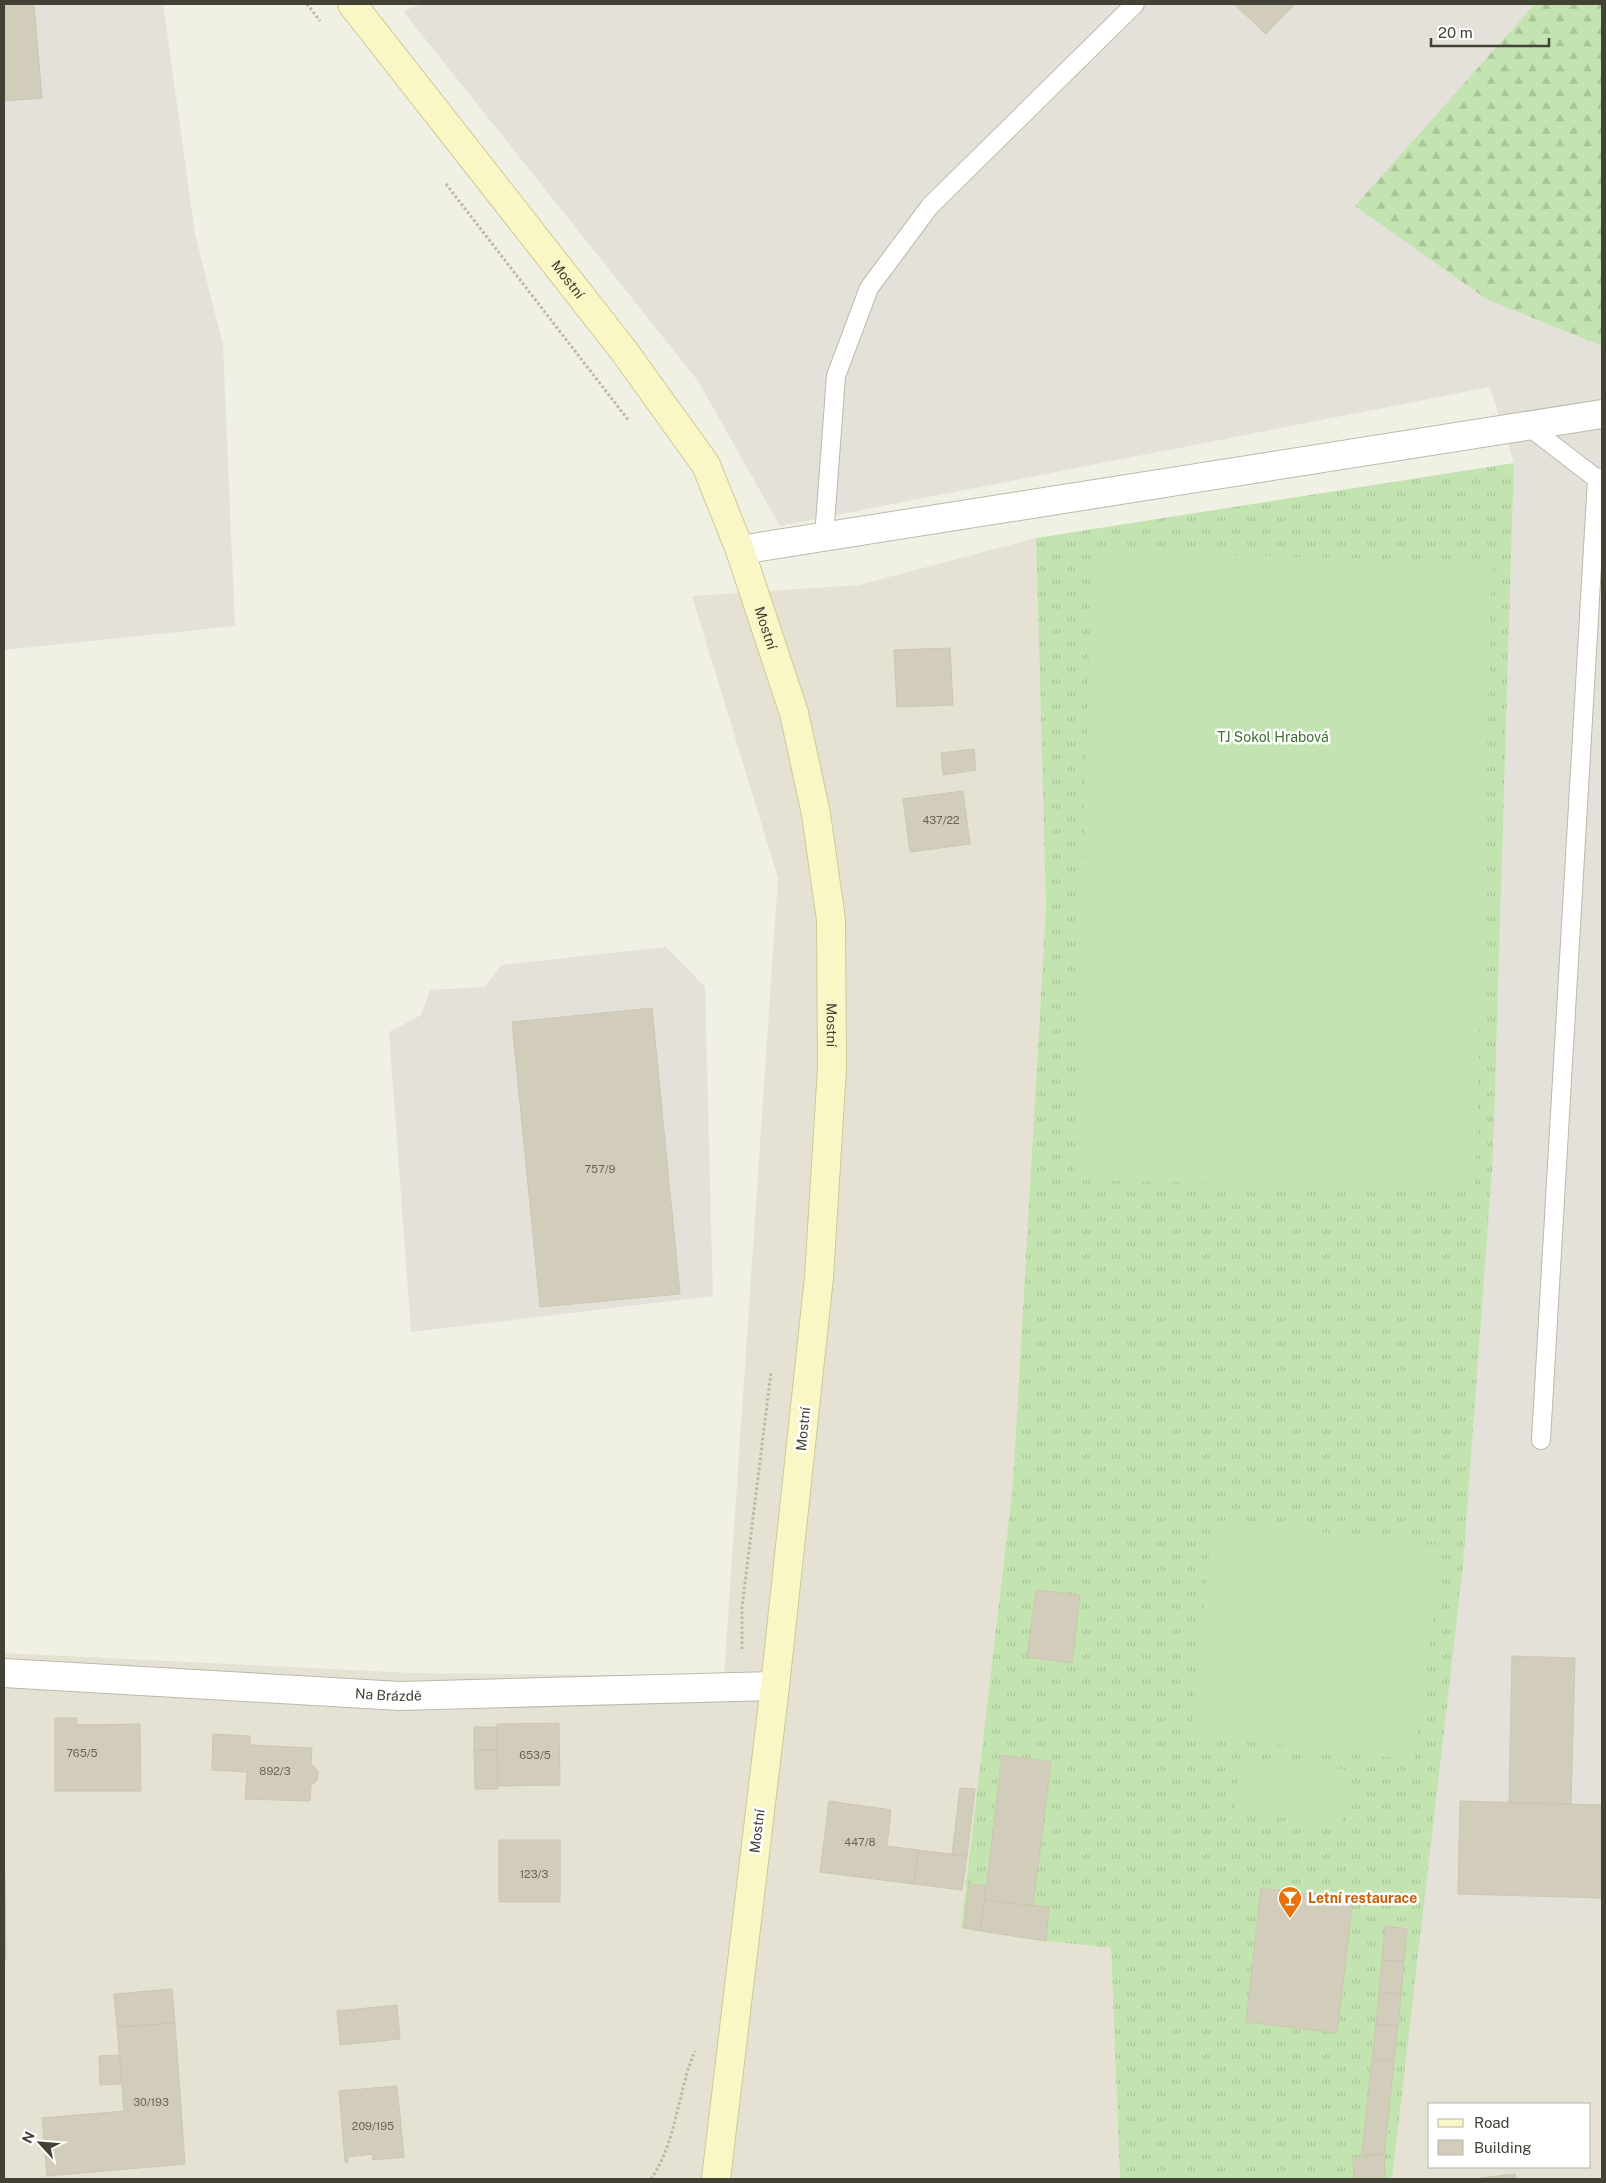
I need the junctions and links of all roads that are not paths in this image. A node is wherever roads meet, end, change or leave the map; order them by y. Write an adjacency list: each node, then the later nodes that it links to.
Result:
1 (352, 4): 7 (main road, Mostní)
2 (1135, 4): 6 (lane)
3 (1602, 414): 4 (street)
4 (1528, 426): 5 (lane); 6 (street)
5 (1600, 478): 8 (lane)
6 (824, 536): 7 (street)
7 (740, 550): 10 (main road, Mostní)
8 (1541, 1440)
9 (4, 1672): 10 (street, Na Brázdě)
10 (774, 1686): 11 (main road, Mostní)
11 (716, 2179)

